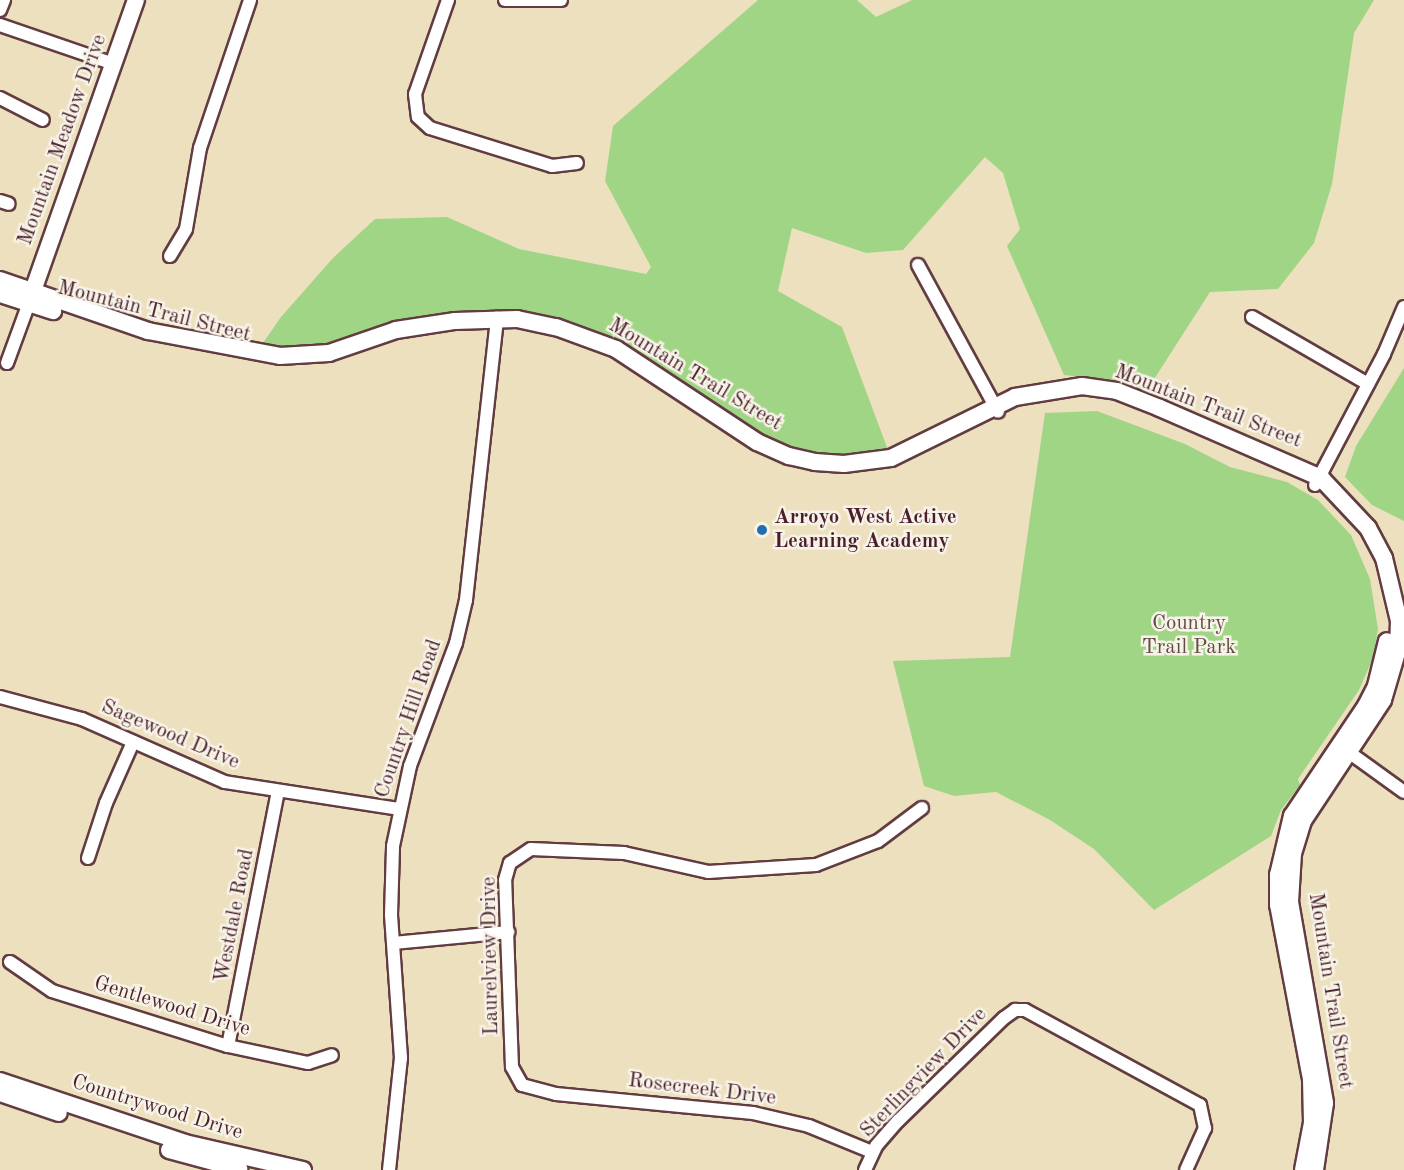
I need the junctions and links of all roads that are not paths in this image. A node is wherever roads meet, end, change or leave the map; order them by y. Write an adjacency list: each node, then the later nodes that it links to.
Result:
1 (4, 0): 7 (street)
2 (136, 0): 9 (street, Mountain Meadow Drive)
3 (250, 0): 13 (street)
4 (448, 0): 12 (street)
5 (505, 0): 6 (street)
6 (561, 0)
7 (0, 10)
8 (0, 25): 9 (street)
9 (114, 64): 17 (street, Mountain Meadow Drive)
10 (0, 98): 11 (street)
11 (43, 120)
12 (577, 163)
13 (170, 256)
14 (918, 266): 23 (street)
15 (0, 280): 17 (street, Mountain Trail Street)
16 (0, 294): 17 (street, Mountain Trail Street)
17 (31, 298): 20 (street, Mountain Trail Street); 21 (street, Mountain Meadow Drive)
18 (1404, 308): 22 (street)
19 (1252, 317): 22 (street)
20 (497, 322): 23 (street, Mountain Trail Street); 32 (street, Country Hill Road)
21 (7, 363)
22 (1368, 384): 24 (street)
23 (996, 410): 24 (street, Mountain Trail Street)
24 (1318, 481): 25 (street, Mountain Trail Street)
25 (1397, 621): 28 (street, Mountain Trail Street)
26 (0, 697): 27 (street, Sagewood Drive)
27 (133, 742): 29 (street, Sagewood Drive); 33 (street)
28 (1345, 749): 30 (street); 48 (street, Mountain Trail Street); 49 (street, Mountain Trail Street)
29 (278, 792): 32 (street, Sagewood Drive); 37 (street, Westdale Road)
30 (1404, 792)
31 (922, 808): 34 (street, Laurelview Drive)
32 (399, 809): 35 (street, Country Hill Road)
33 (88, 858)
34 (508, 932): 35 (street); 40 (street, Laurelview Drive)
35 (394, 943): 45 (street, Country Hill Road)
36 (10, 962): 37 (street, Gentlewood Drive)
37 (228, 1046): 38 (street, Gentlewood Drive)
38 (332, 1055)
39 (0, 1081): 44 (street, Countrywood Drive)
40 (522, 1085): 42 (street, Rosecreek Drive)
41 (0, 1093): 43 (street, Countrywood Drive)
42 (872, 1152): 46 (street, Sterlingview Drive); 47 (street, Sterlingview Drive)
43 (243, 1170)
44 (302, 1170)
45 (389, 1170)
46 (865, 1170)
47 (1186, 1170)
48 (1303, 1170)
49 (1316, 1170)

